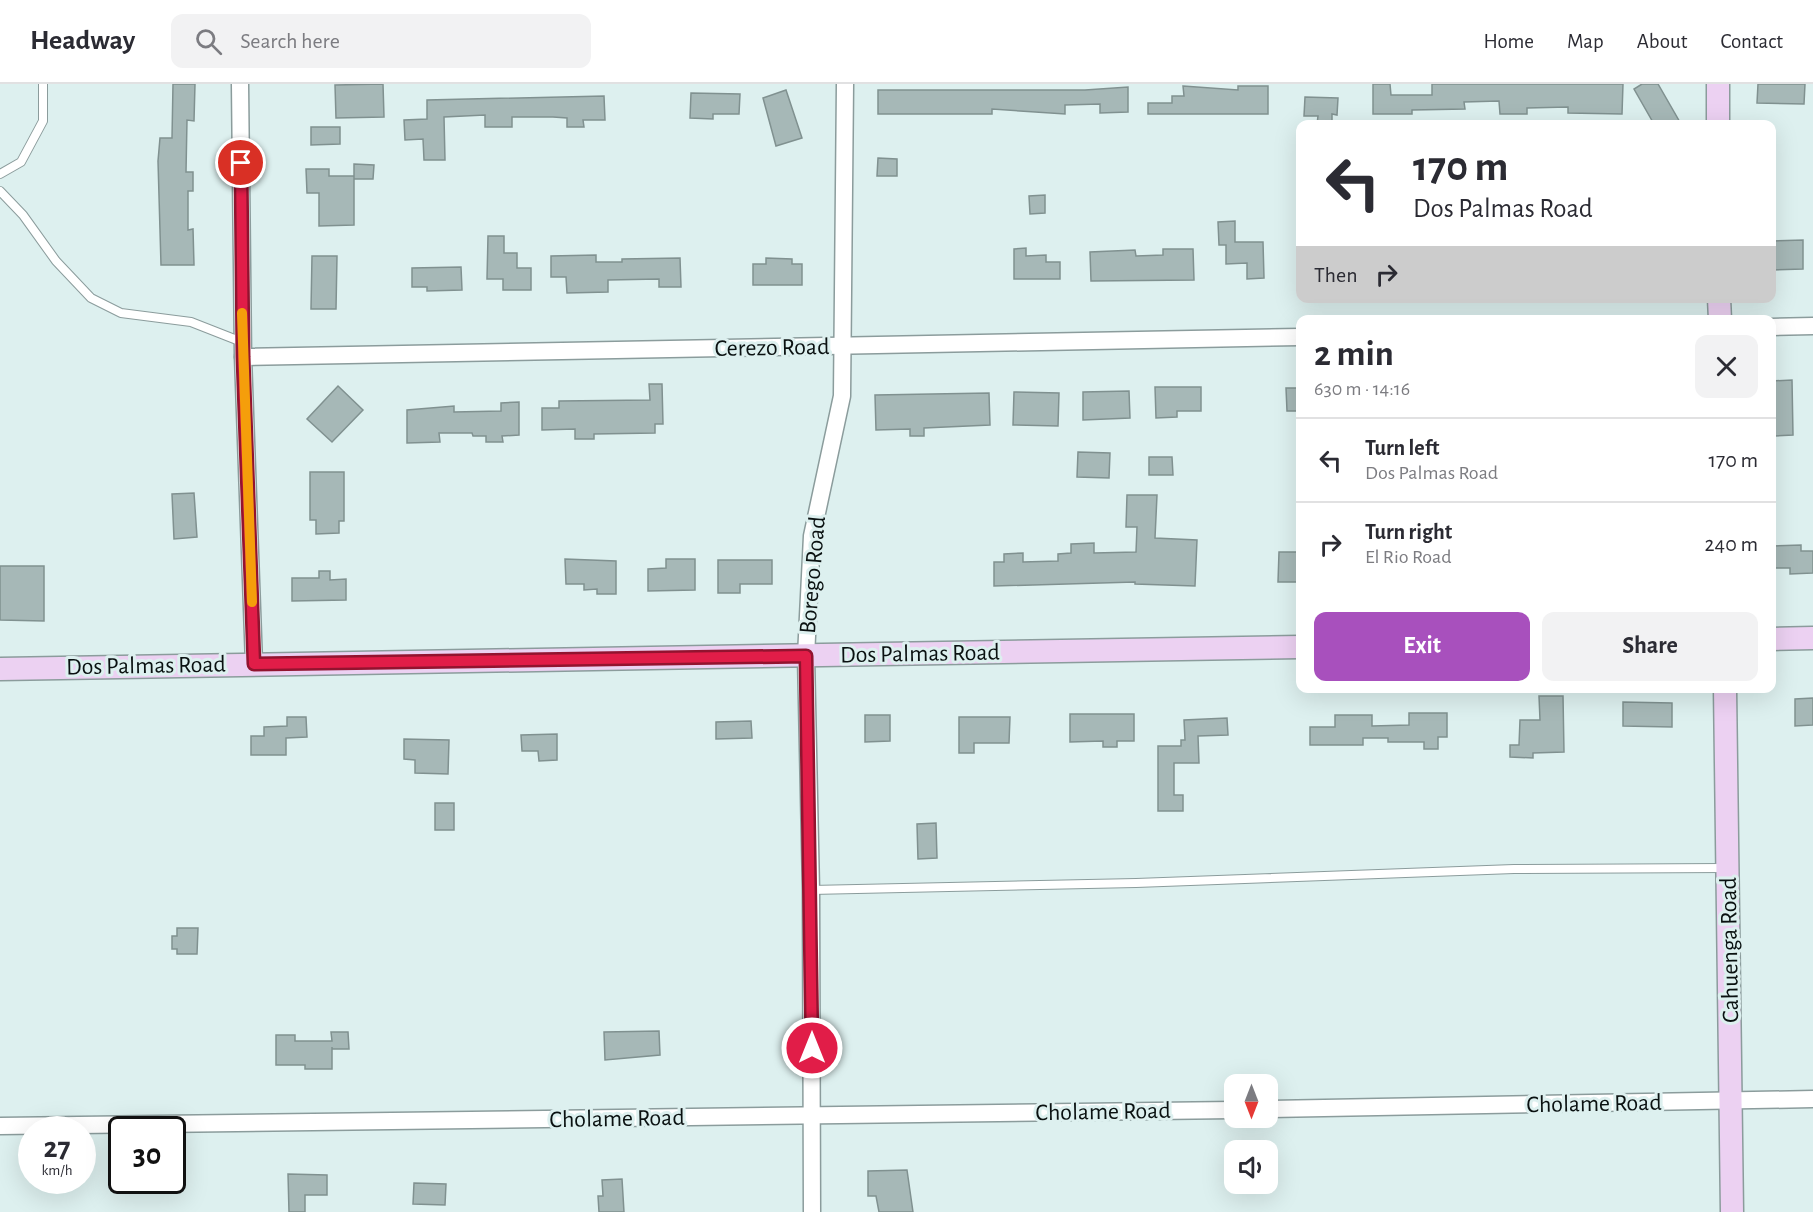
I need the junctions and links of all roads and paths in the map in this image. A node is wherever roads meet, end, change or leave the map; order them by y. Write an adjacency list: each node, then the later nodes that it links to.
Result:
1 (43, 84): 6 (lane)
2 (240, 84): 12 (street)
3 (845, 84): 11 (street, Borego Road)
4 (1718, 84): 5 (street)
5 (1718, 120)
6 (0, 174)
7 (0, 191): 12 (lane)
8 (1813, 326): 9 (street)
9 (1776, 327)
10 (1296, 337): 11 (street, Cerezo Road)
11 (843, 346): 12 (street, Cerezo Road); 16 (street, Borego Road)
12 (242, 350): 17 (street)
13 (1813, 638): 14 (street)
14 (1776, 639)
15 (1296, 647): 16 (street, Dos Palmas Road)
16 (806, 656): 17 (street, Dos Palmas Road); 21 (street, Borego Road)
17 (254, 664): 18 (street, Dos Palmas Road)
18 (0, 669)
19 (1725, 693): 20 (street, Cahuenga Road)
20 (1729, 868): 21 (lane); 23 (street, Cahuenga Road)
21 (811, 890): 26 (street, Borego Road)
22 (1813, 1099): 23 (street, Cholame Road)
23 (1731, 1102): 24 (street, Cholame Road); 29 (street, Cahuenga Road)
24 (1278, 1109)
25 (1224, 1110): 26 (street, Cholame Road)
26 (812, 1116): 27 (street, Cholame Road); 28 (street, Borego Road)
27 (0, 1126)
28 (812, 1212)
29 (1732, 1212)

